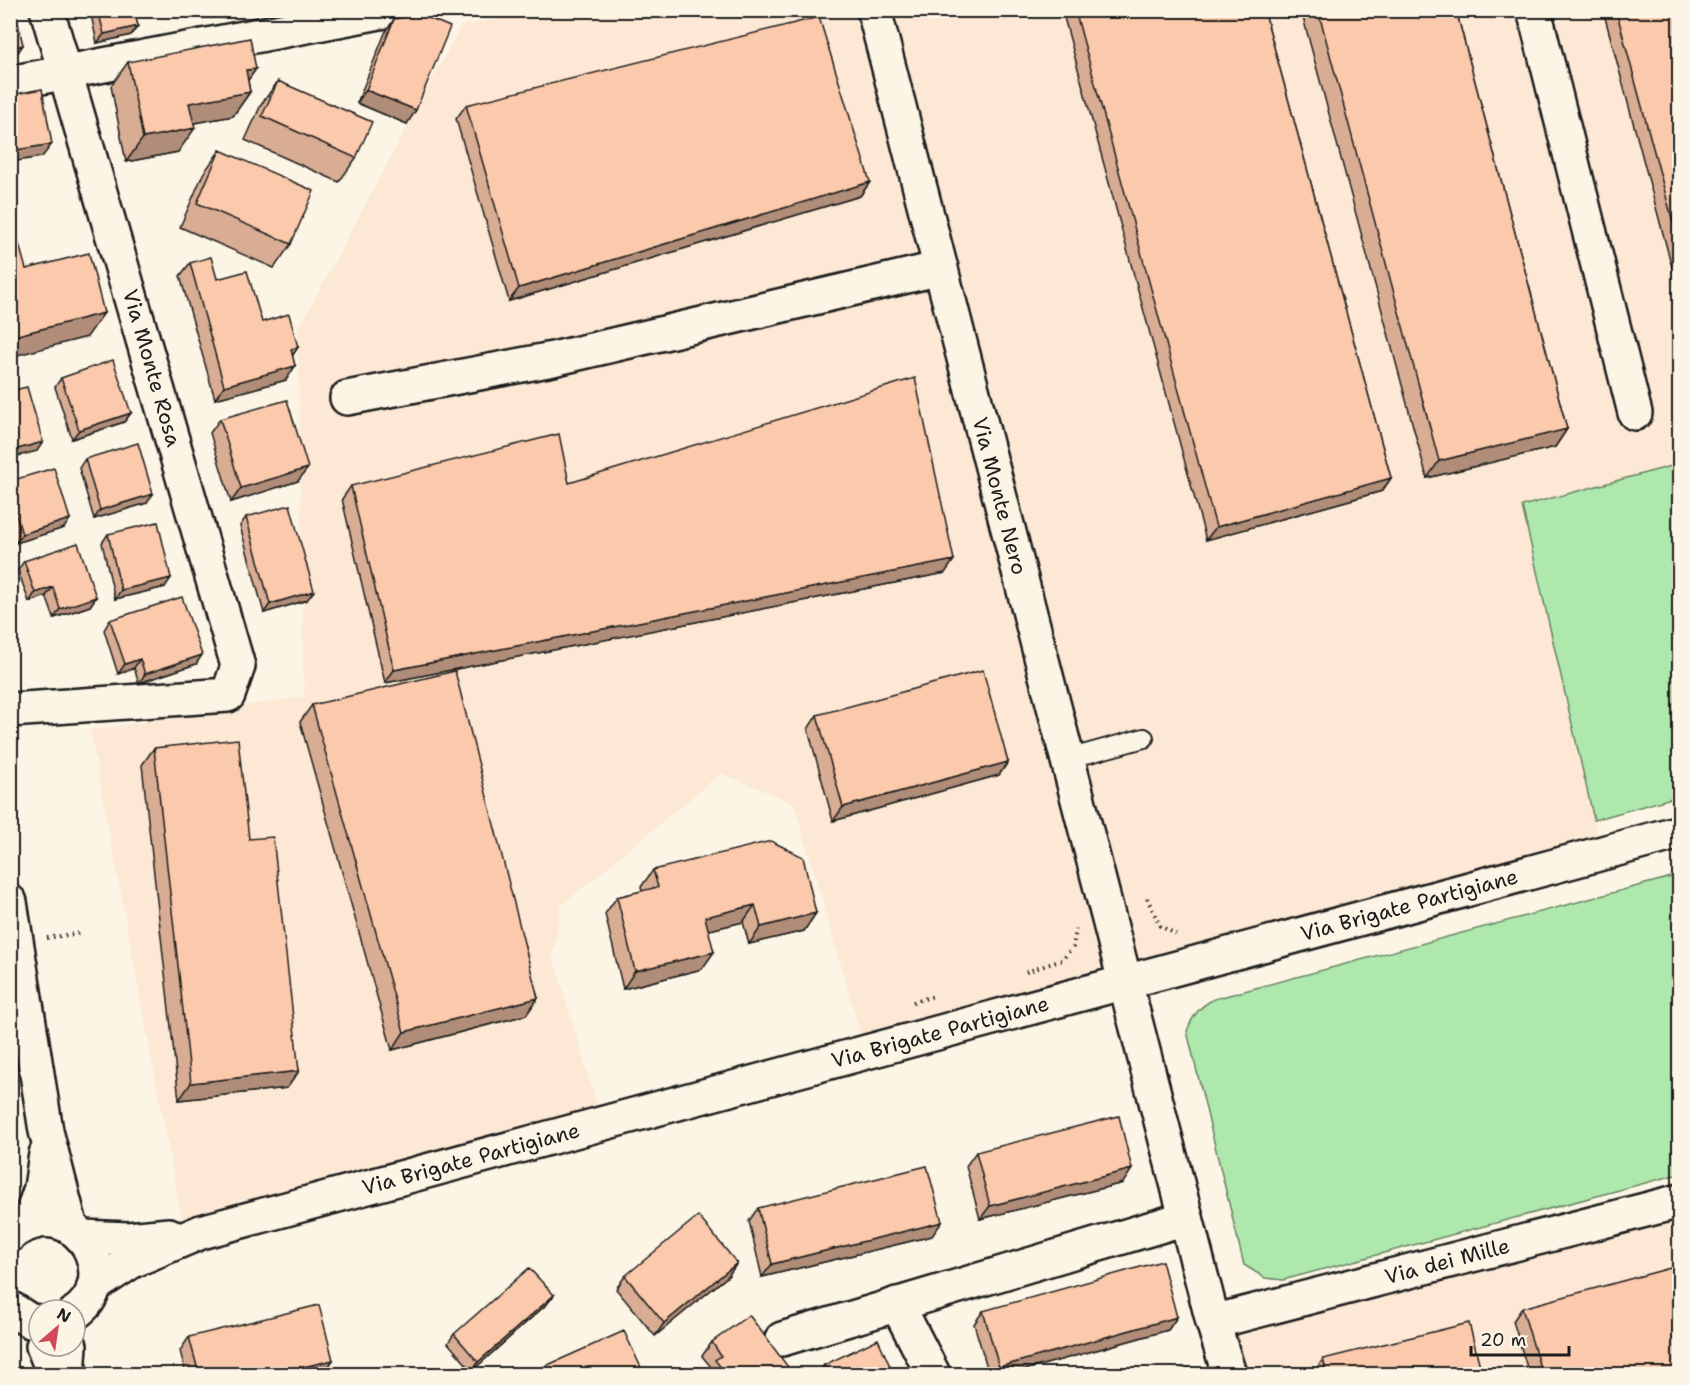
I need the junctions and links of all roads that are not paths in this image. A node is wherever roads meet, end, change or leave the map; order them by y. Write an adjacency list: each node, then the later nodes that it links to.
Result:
1 (47, 10): 6 (street, Via Monte Rosa)
2 (390, 10): 5 (street)
3 (874, 10): 8 (street, Via Monte Nero)
4 (1534, 10): 10 (street)
5 (272, 22): 6 (street)
6 (66, 71): 7 (street); 11 (street, Via Monte Rosa)
7 (10, 83)
8 (941, 268): 9 (street); 13 (street, Via Monte Nero)
9 (347, 398)
10 (1635, 413)
11 (10, 710)
12 (1144, 738): 13 (lane)
13 (1068, 759): 16 (street, Via Monte Nero)
14 (1680, 832): 16 (street, Via Brigate Partigiane)
15 (10, 902): 17 (street)
16 (1125, 981): 19 (street); 22 (street, Via Brigate Partigiane)
17 (46, 1131): 20 (street); 21 (street)
18 (1680, 1201): 26 (street, Via dei Mille)
19 (1186, 1218): 25 (street); 26 (street)
20 (20, 1229): 21 (street, Via Brigate Partigiane)
21 (76, 1232): 22 (street, Via Brigate Partigiane); 23 (street)
22 (201, 1232): 24 (street, Via Brigate Partigiane)
23 (85, 1298)
24 (87, 1302)
25 (897, 1304): 27 (street); 32 (street)
26 (1213, 1322): 33 (street)
27 (782, 1339)
28 (47, 1358): 30 (street)
29 (69, 1358): 31 (street)
30 (54, 1374)
31 (68, 1374)
32 (933, 1374)
33 (1229, 1374)

